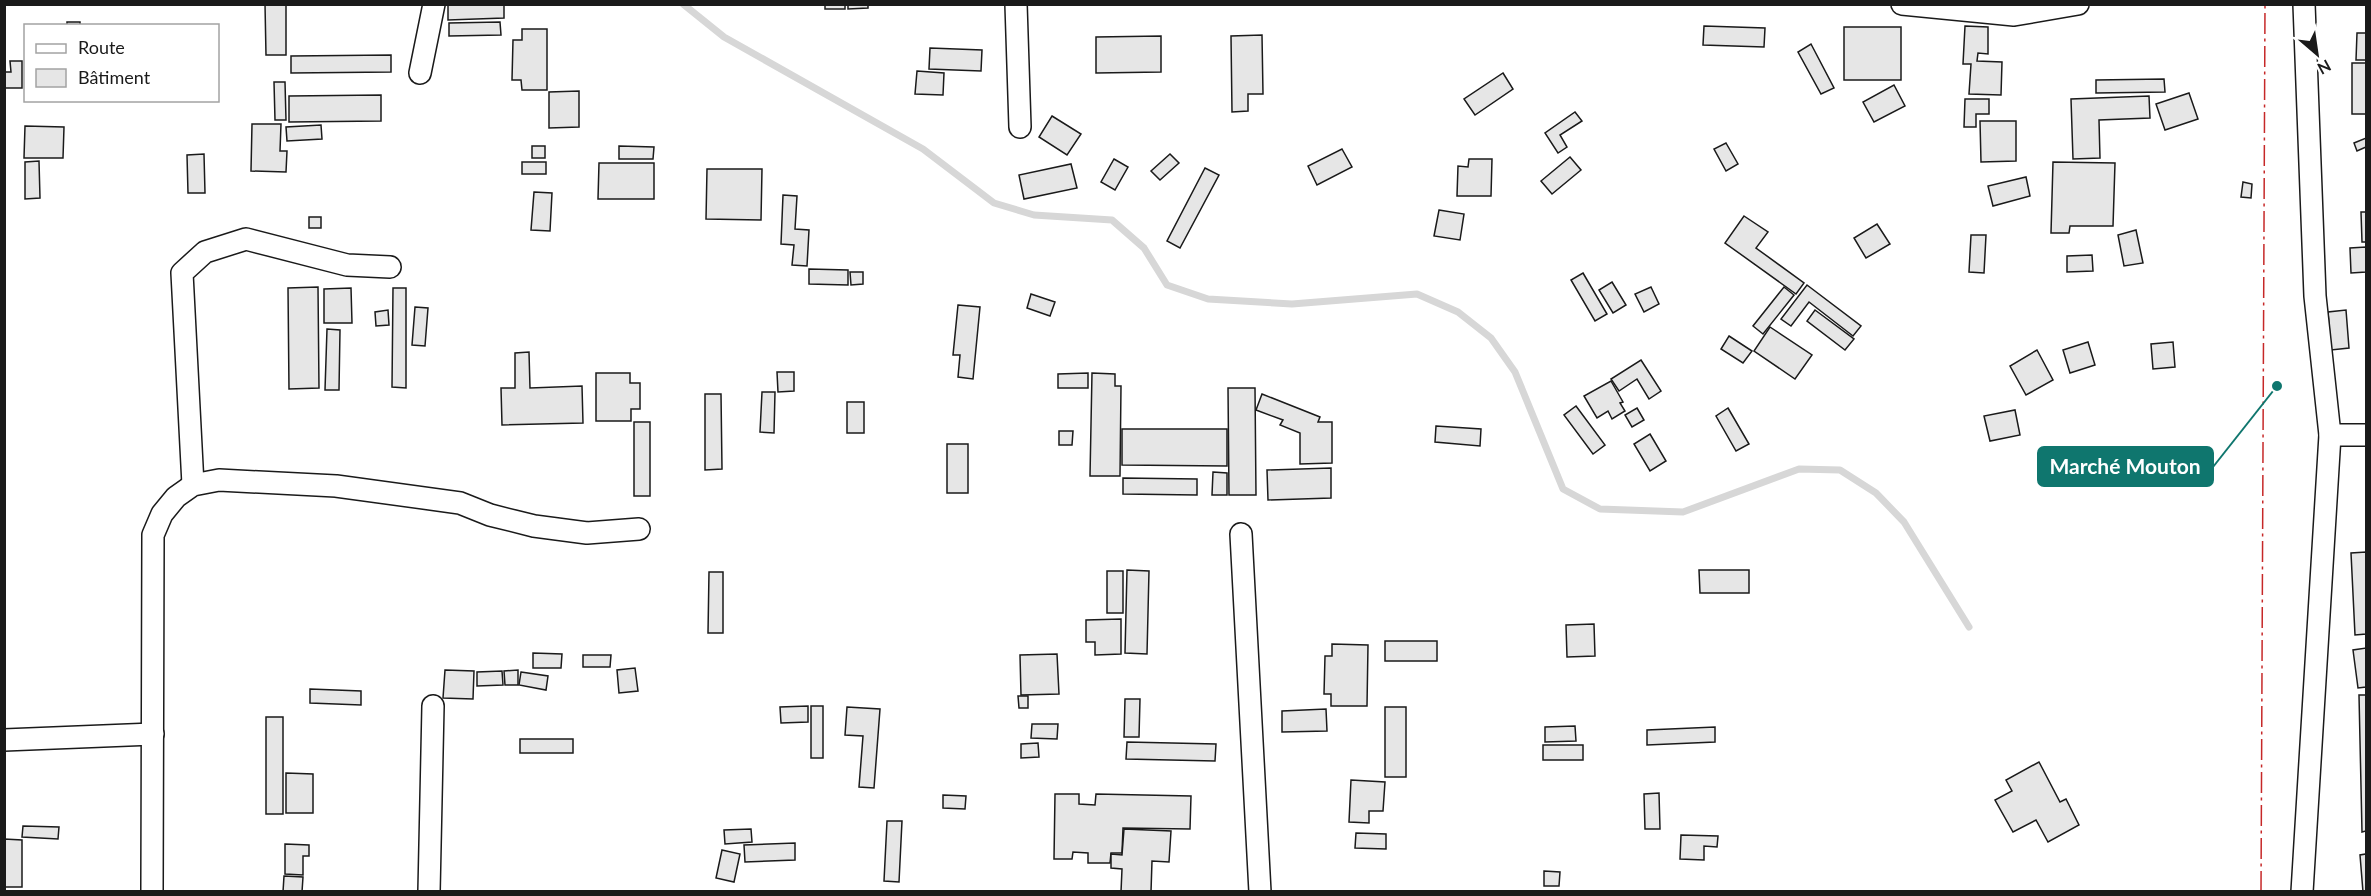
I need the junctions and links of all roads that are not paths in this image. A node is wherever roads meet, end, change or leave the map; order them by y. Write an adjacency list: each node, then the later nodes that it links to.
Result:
1 (434, 4): 6 (street)
2 (1016, 4): 7 (street)
3 (1902, 4): 4 (street)
4 (2078, 4)
5 (2304, 4): 9 (street)
6 (420, 73)
7 (1020, 127)
8 (390, 267): 11 (street)
9 (2330, 435): 10 (street); 20 (street)
10 (2367, 435)
11 (193, 484): 12 (street); 15 (street)
12 (639, 529)
13 (1241, 534): 19 (street)
14 (433, 706): 18 (street)
15 (153, 734): 16 (street); 17 (street)
16 (4, 740)
17 (152, 891)
18 (429, 891)
19 (1260, 891)
20 (2302, 891)

